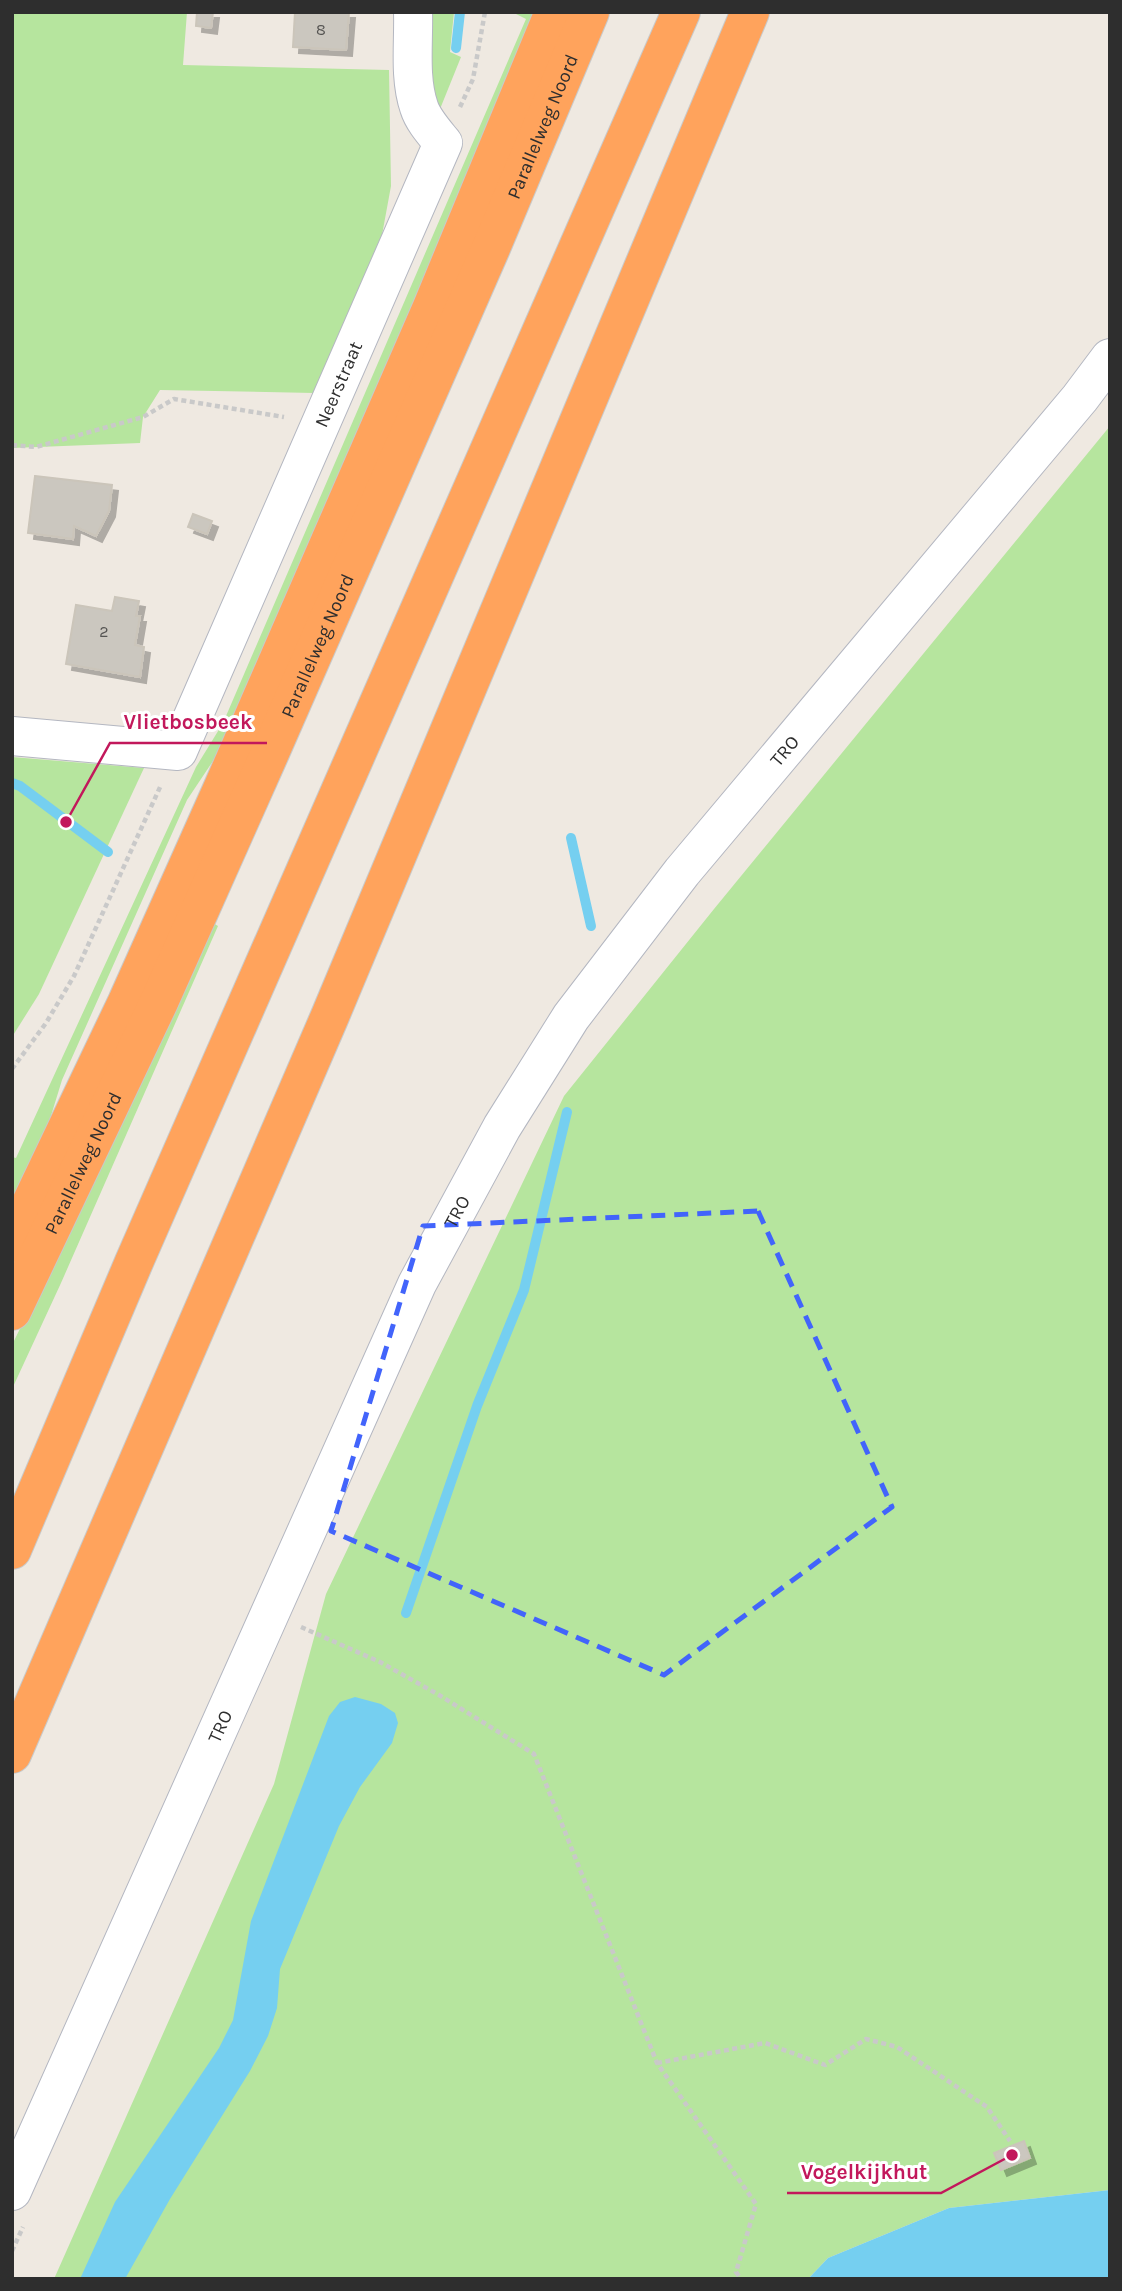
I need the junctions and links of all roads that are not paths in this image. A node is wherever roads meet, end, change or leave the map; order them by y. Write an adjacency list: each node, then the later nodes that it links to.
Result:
1 (413, 12): 7 (street, Neerstraat)
2 (554, 12): 8 (highway, Parallelweg Noord)
3 (590, 12): 10 (highway, Parallelweg Noord)
4 (681, 12): 9 (highway)
5 (750, 12): 13 (highway)
6 (1110, 358): 14 (street, TRO)
7 (12, 736)
8 (12, 1243)
9 (134, 1262): 11 (highway); 12 (highway)
10 (12, 1311)
11 (12, 1481)
12 (12, 1550)
13 (12, 1754)
14 (12, 2191)

